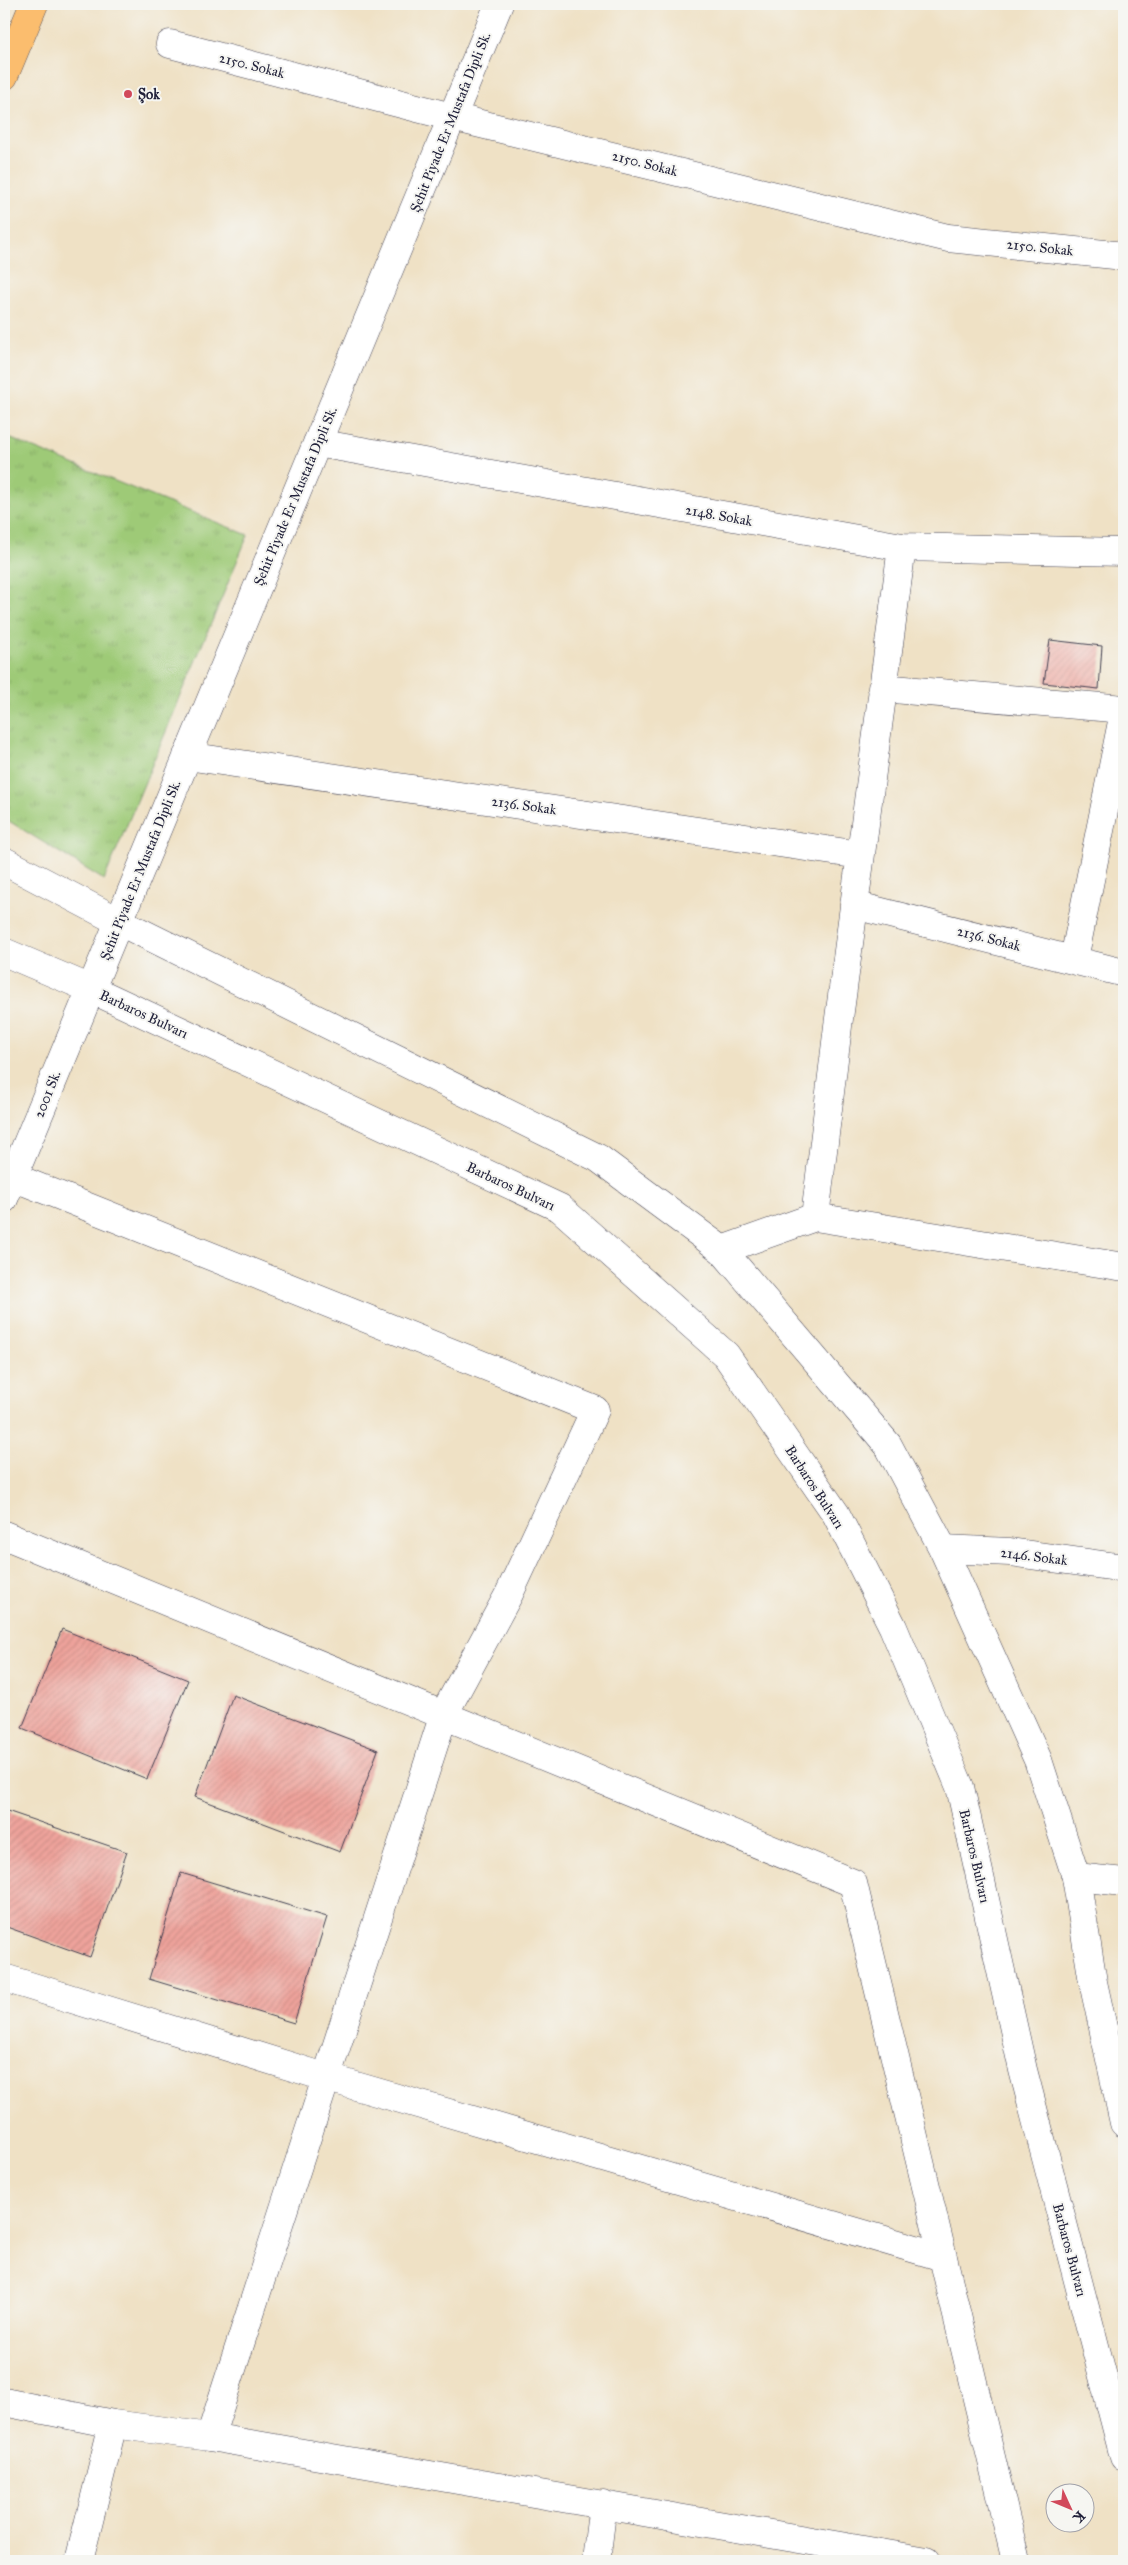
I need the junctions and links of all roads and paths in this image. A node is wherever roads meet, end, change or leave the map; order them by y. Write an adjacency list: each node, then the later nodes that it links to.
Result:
1 (34, 4): 4 (highway)
2 (499, 4): 5 (street, Şehit Piyade Er Mustafa Dipli Sk.)
3 (170, 44): 5 (street, 2150. Sokak)
4 (4, 76)
5 (452, 116): 6 (street, 2150. Sokak); 7 (street, Şehit Piyade Er Mustafa Dipli Sk.)
6 (1124, 256)
7 (318, 443): 8 (street, 2148. Sokak); 12 (street, Şehit Piyade Er Mustafa Dipli Sk.)
8 (902, 547): 9 (street, 2148. Sokak); 10 (street)
9 (1124, 552)
10 (882, 688): 11 (street); 13 (street)
11 (1124, 711): 18 (street)
12 (187, 756): 13 (street, 2136. Sokak); 16 (street, Şehit Piyade Er Mustafa Dipli Sk.)
13 (860, 855): 15 (street)
14 (4, 861): 16 (street)
15 (854, 905): 18 (street, 2136. Sokak); 22 (street)
16 (120, 922): 20 (street, Şehit Piyade Er Mustafa Dipli Sk.); 23 (street)
17 (4, 952): 20 (street, Barbaros Bulvarı)
18 (1074, 959): 19 (street, 2136. Sokak)
19 (1124, 973)
20 (91, 989): 21 (street, 2001 Sk.); 38 (street, Barbaros Bulvarı)
21 (8, 1188): 28 (street)
22 (815, 1217): 23 (street); 24 (street)
23 (722, 1250): 26 (street)
24 (1124, 1267)
25 (4, 1535): 28 (street)
26 (943, 1549): 27 (street, 2146. Sokak); 29 (street)
27 (1124, 1568)
28 (444, 1714): 32 (street); 34 (street)
29 (1076, 1877): 30 (street); 33 (street)
30 (1124, 1882)
31 (4, 1978): 32 (street)
32 (325, 2077): 34 (street); 37 (street)
33 (1124, 2123)
34 (943, 2257): 44 (street)
35 (4, 2402): 36 (street)
36 (113, 2424): 37 (street); 41 (street)
37 (210, 2437): 39 (street)
38 (1124, 2457)
39 (603, 2504): 40 (street); 42 (street)
40 (891, 2558): 43 (street)
41 (79, 2561)
42 (596, 2561)
43 (927, 2561)
44 (1016, 2561)

